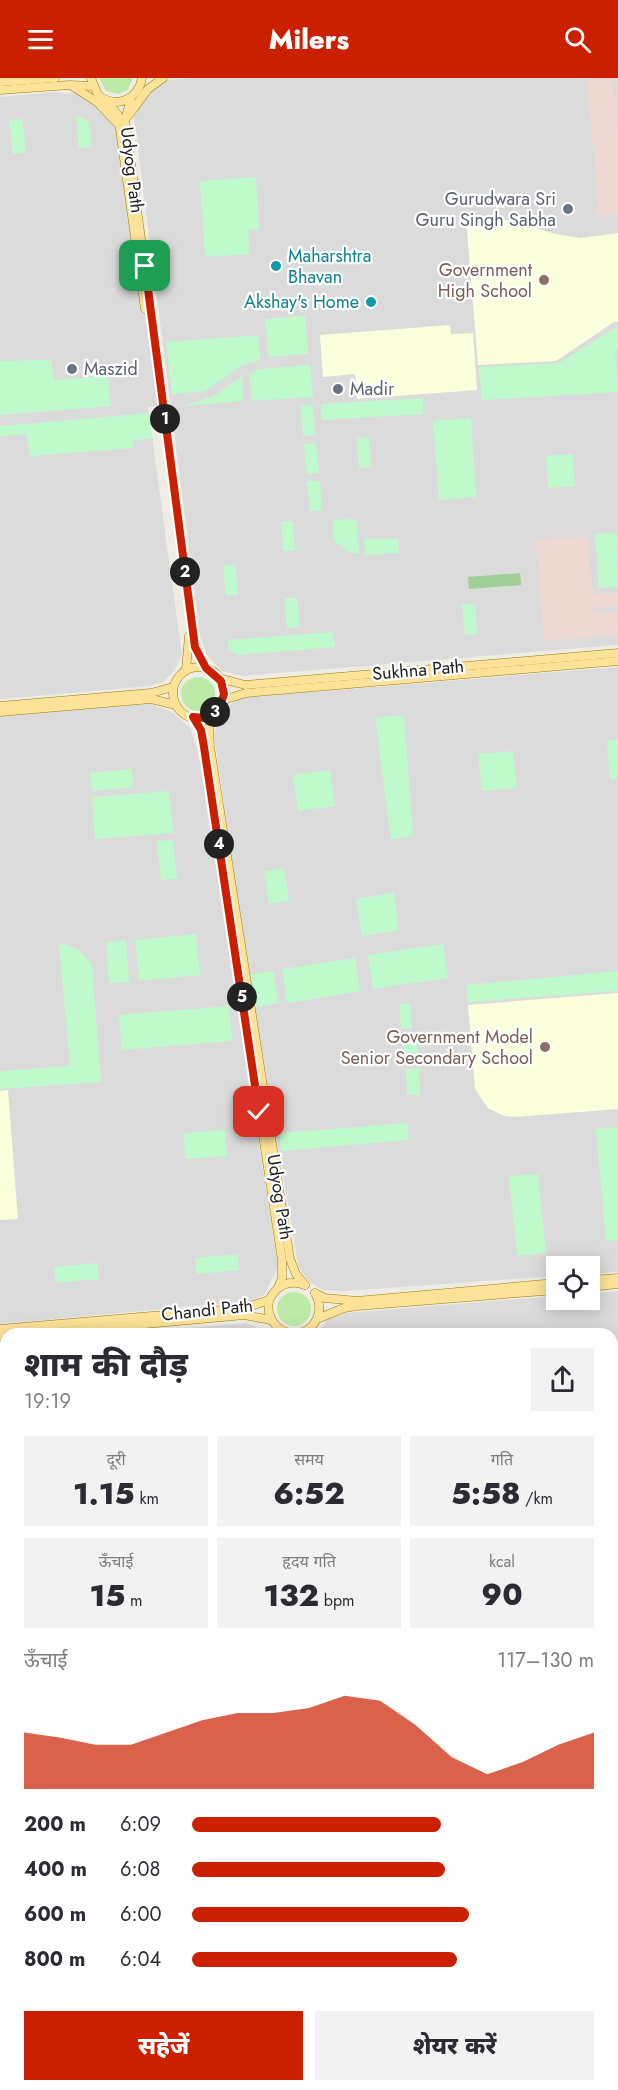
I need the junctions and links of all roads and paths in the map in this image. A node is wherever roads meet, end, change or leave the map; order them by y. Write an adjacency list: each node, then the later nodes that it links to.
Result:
1 (48, 78): 2 (main road); 6 (main road)
2 (55, 78)
3 (154, 78): 5 (main road)
4 (163, 78): 12 (main road)
5 (142, 79): 10 (main road, Udyog Path)
6 (0, 82)
7 (92, 82): 8 (main road); 11 (main road, Udyog Path)
8 (69, 85): 9 (main road); 12 (main road)
9 (0, 90)
10 (131, 98): 11 (main road); 12 (main road, Udyog Path)
11 (107, 100): 12 (main road, Udyog Path)
12 (122, 122): 15 (main road, Udyog Path); 16 (main road, Udyog Path)
13 (618, 653): 17 (main road, Sukhna Path)
14 (618, 661): 19 (main road, Sukhna Path)
15 (206, 668): 16 (main road); 17 (main road)
16 (186, 670): 18 (main road)
17 (219, 678): 19 (main road)
18 (173, 687): 20 (main road); 21 (main road)
19 (223, 700): 23 (main road)
20 (176, 705): 22 (main road); 24 (main road)
21 (0, 706)
22 (0, 712)
23 (212, 714): 24 (main road); 29 (main road, Udyog Path)
24 (193, 717): 31 (main road, Udyog Path)
25 (618, 1278): 26 (main road)
26 (600, 1279)
27 (546, 1284): 33 (main road)
28 (618, 1284): 30 (main road)
29 (305, 1285): 31 (main road); 33 (main road)
30 (600, 1286)
31 (278, 1288): 34 (main road)
32 (546, 1291): 35 (main road)
33 (315, 1293): 35 (main road)
34 (269, 1300): 36 (main road); 37 (main road, Chandi Path)
35 (317, 1319): 40 (main road)
36 (271, 1320): 38 (main road, Chandi Path); 39 (main road)
37 (12, 1328)
38 (101, 1328)
39 (282, 1328)
40 (310, 1328)

